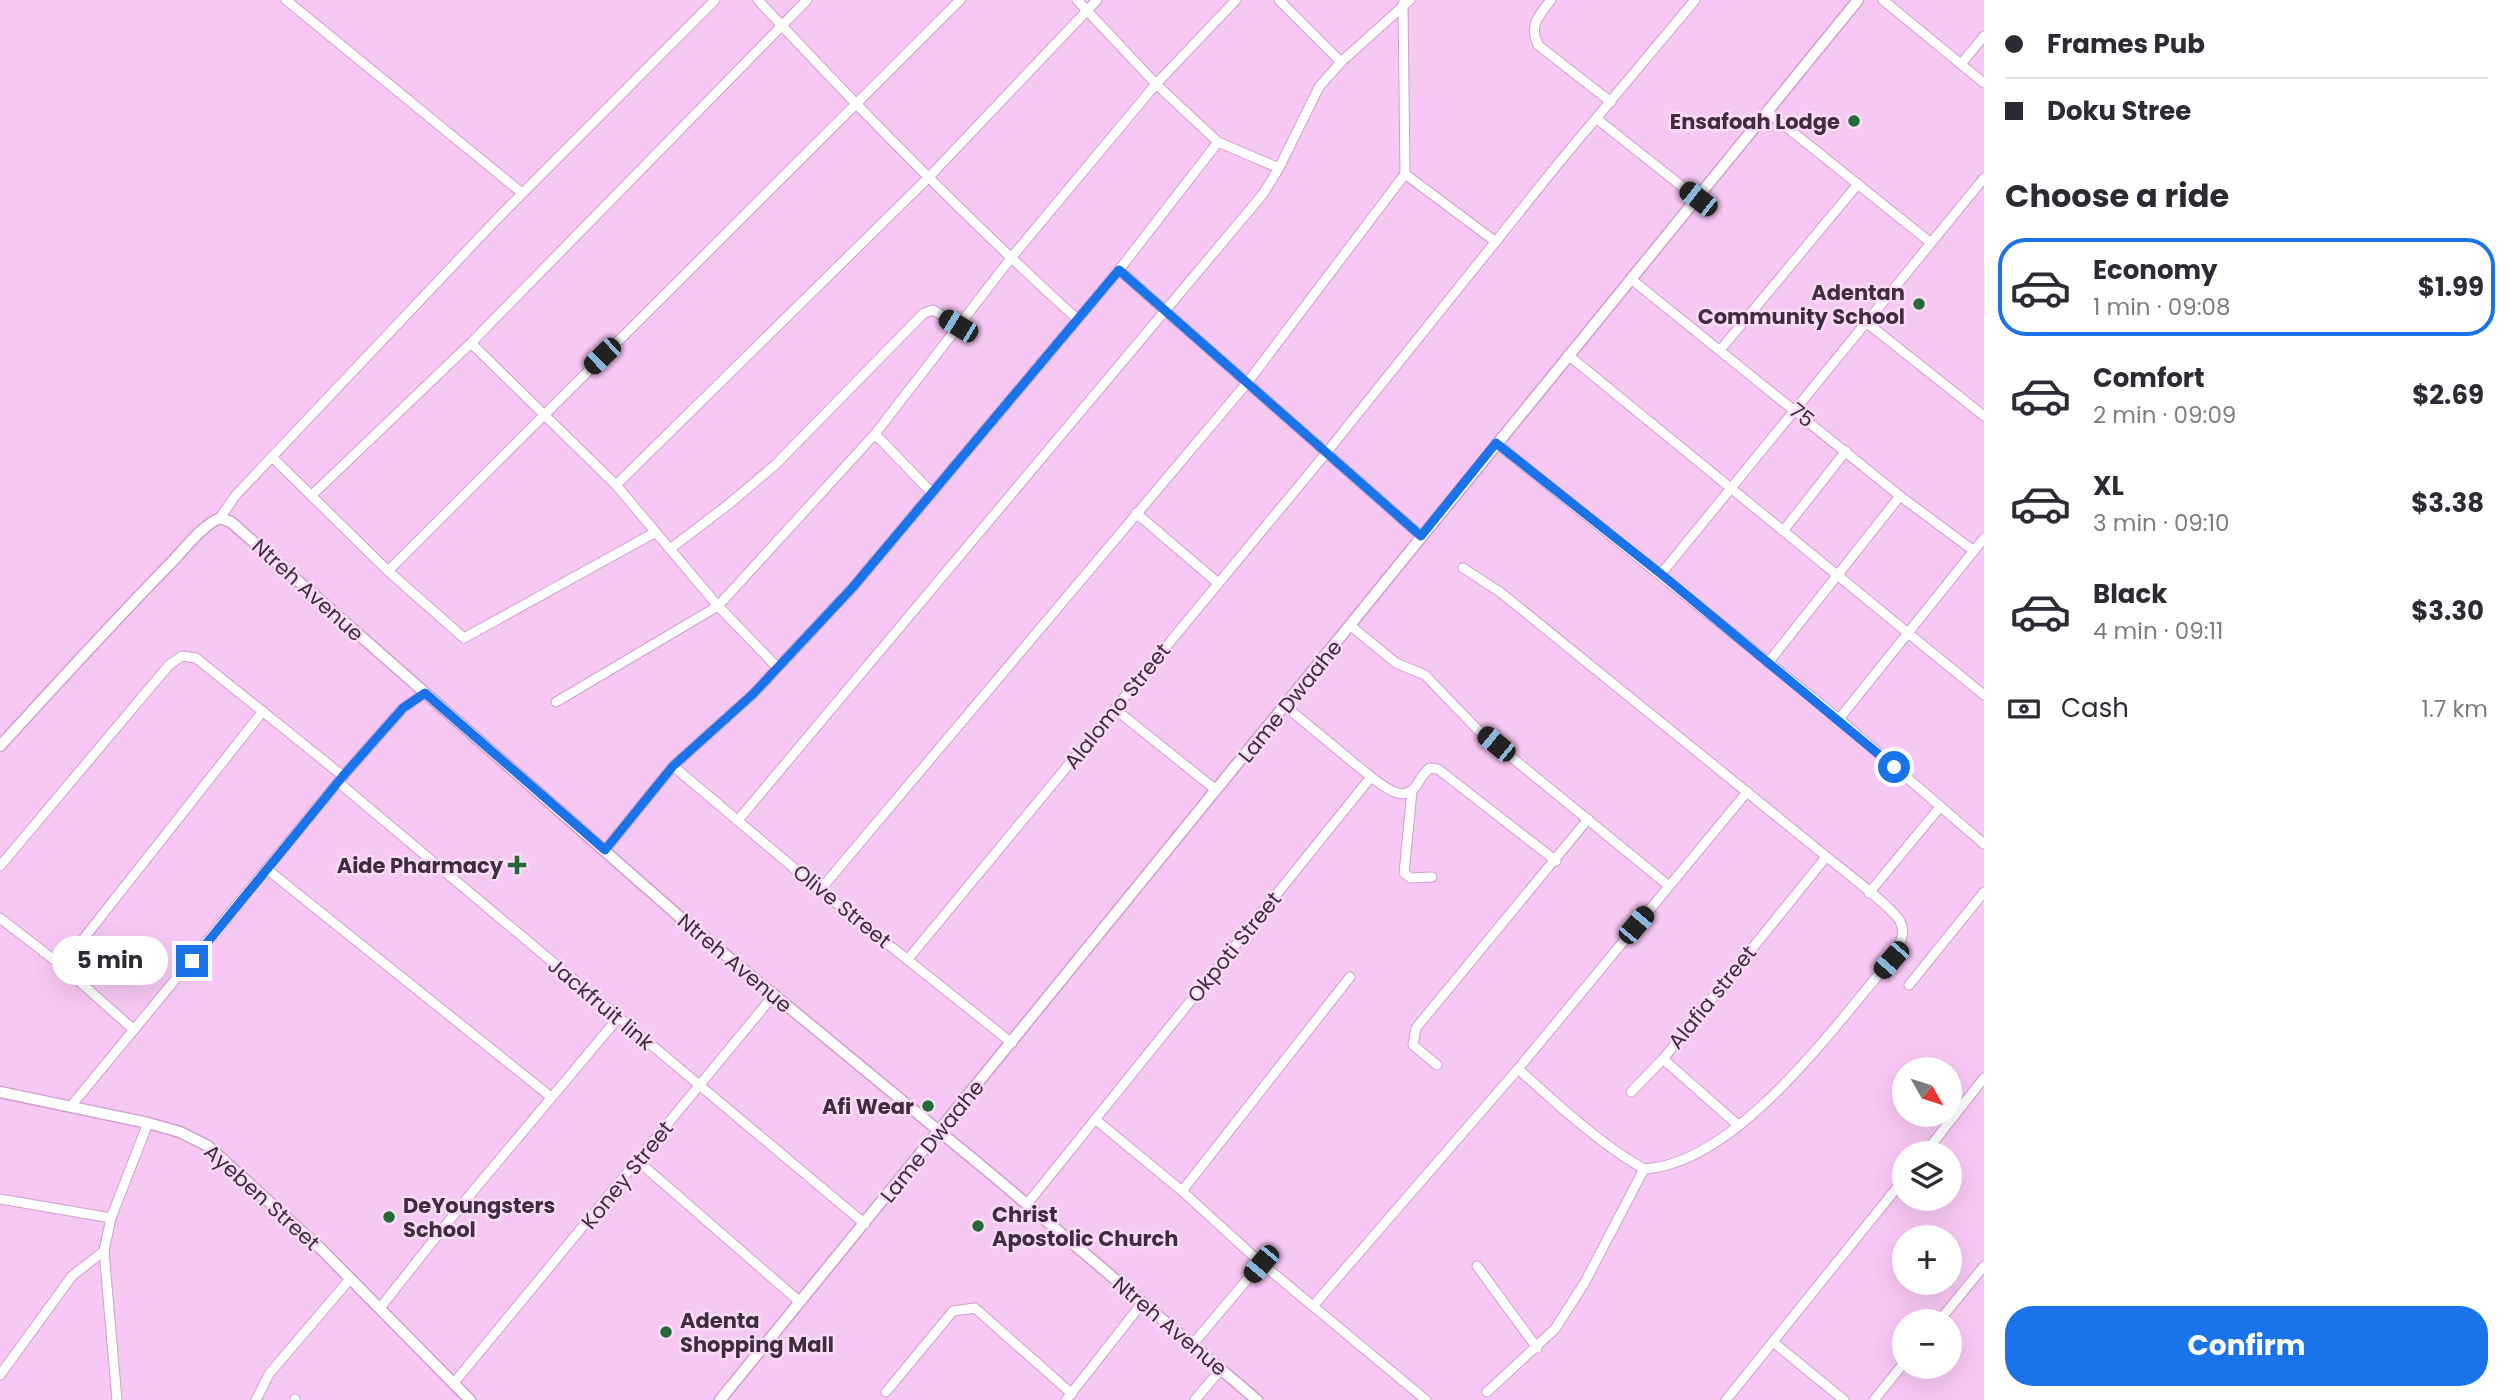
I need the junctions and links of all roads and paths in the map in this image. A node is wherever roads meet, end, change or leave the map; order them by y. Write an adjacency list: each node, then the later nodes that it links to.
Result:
1 (286, 0): 32 (street)
2 (715, 0): 32 (street)
3 (758, 0): 16 (street)
4 (807, 0): 16 (street)
5 (960, 0): 23 (street)
6 (1077, 0): 15 (street)
7 (1097, 0): 15 (street)
8 (1236, 0): 21 (street)
9 (1279, 0): 18 (street)
10 (1551, 0): 22 (street)
11 (1695, 0): 22 (street, Alalomo Street)
12 (1858, 0): 24 (street, Lame Dwaahe)
13 (1883, 0): 19 (street)
14 (1406, 2): 18 (street); 28 (street)
15 (1087, 10): 21 (street); 29 (street)
16 (780, 25): 23 (street); 43 (street)
17 (1984, 36): 19 (street)
18 (1341, 62): 27 (street)
19 (1961, 64): 20 (street)
20 (1984, 83)
21 (1156, 84): 26 (street); 36 (street)
22 (1611, 102): 25 (street, Alalomo Street)
23 (857, 106): 29 (street); 48 (street)
24 (1769, 113): 31 (street); 33 (street, Lame Dwaahe)
25 (1597, 119): 33 (street); 34 (street, Alalomo Street)
26 (1219, 142): 27 (street); 37 (street)
27 (1279, 168): 39 (street)
28 (1405, 174): 34 (street); 46 (street)
29 (929, 177): 36 (street); 55 (street)
30 (1984, 178): 35 (street)
31 (1857, 184): 35 (street); 44 (street)
32 (523, 193): 54 (street)
33 (1698, 199): 38 (street, Lame Dwaahe)
34 (1496, 242): 53 (street, Alalomo Street)
35 (1931, 243): 41 (street)
36 (1011, 258): 40 (street); 42 (street)
37 (1119, 270): 39 (street); 40 (street)
38 (1631, 279): 44 (street, 75); 45 (street, Lame Dwaahe)
39 (1164, 313): 46 (street); 93 (street)
40 (1076, 318): 57 (street)
41 (1867, 323): 47 (street); 49 (street)
42 (958, 326): 50 (street); 66 (street)
43 (471, 343): 48 (street); 58 (street)
44 (1721, 349): 47 (street, 75)
45 (1568, 355): 51 (street, Lame Dwaahe); 56 (street)
46 (1247, 383): 53 (street); 60 (street)
47 (1796, 409): 52 (street, 75); 56 (street)
48 (543, 413): 55 (street); 69 (street)
49 (1984, 416)
50 (875, 434): 57 (street); 73 (street)
51 (1496, 443): 64 (street, Lame Dwaahe); 70 (street)
52 (1846, 451): 59 (street, 75); 62 (street)
53 (1327, 452): 64 (street); 72 (street, Alalomo Street)
54 (272, 457): 58 (street); 61 (street)
55 (616, 485): 63 (street)
56 (1731, 488): 62 (street); 70 (street)
57 (932, 493): 77 (street)
58 (312, 495): 69 (street)
59 (1900, 496): 67 (street, 75); 71 (street)
60 (1136, 513): 72 (street); 103 (street)
61 (220, 518): 78 (street, Ntreh Avenue); 85 (street)
62 (1783, 531): 71 (street)
63 (654, 533): 66 (street); 69 (street)
64 (1421, 536): 74 (street, Lame Dwaahe)
65 (1984, 538): 67 (street)
66 (670, 549): 73 (street)
67 (1974, 551): 75 (street)
68 (1463, 568): 91 (street)
69 (388, 571)
70 (1661, 574): 76 (street)
71 (1837, 575): 75 (street); 76 (street)
72 (1218, 583): 82 (street, Alalomo Street)
73 (718, 606): 77 (street); 80 (street)
74 (1351, 626): 81 (street, Lame Dwaahe); 94 (street)
75 (1909, 632): 79 (street); 84 (street)
76 (1768, 663): 84 (street)
77 (776, 666): 86 (street)
78 (425, 693): 88 (street); 96 (street, Ntreh Avenue)
79 (1984, 695)
80 (556, 702)
81 (1285, 706): 87 (street); 89 (street, Lame Dwaahe)
82 (1115, 709): 89 (street); 107 (street, Alalomo Street)
83 (263, 711): 88 (street, Jackfruit link); 99 (street, Jackfruit link); 108 (street)
84 (1839, 719): 92 (street)
85 (0, 746)
86 (673, 766): 93 (street, Olive Street); 96 (street)
87 (1371, 777): 90 (street); 124 (street, Okpoti Street)
88 (340, 779): 100 (street); 112 (street, Jackfruit link)
89 (1216, 790): 114 (street, Lame Dwaahe)
90 (1412, 791): 98 (street); 101 (street)
91 (1746, 792): 97 (street); 102 (street)
92 (1940, 807): 95 (street); 105 (street)
93 (739, 819): 103 (street, Olive Street)
94 (1588, 819): 98 (street); 102 (street)
95 (1984, 844)
96 (605, 850): 111 (street, Ntreh Avenue)
97 (1826, 857): 105 (street); 115 (street, Alafia street)
98 (1556, 862): 116 (street)
99 (0, 866)
100 (268, 870): 113 (street); 122 (street)
101 (1432, 877)
102 (1669, 886): 117 (street)
103 (820, 890): 107 (street, Olive Street)
104 (1984, 892): 110 (street)
105 (1870, 893): 126 (street)
106 (0, 918): 108 (street)
107 (908, 959): 114 (street, Olive Street)
108 (62, 966): 113 (street)
109 (1350, 976): 131 (street)
110 (1909, 985)
111 (773, 996): 119 (street, Koney Street); 127 (street, Ntreh Avenue)
112 (618, 1018): 119 (street, Jackfruit link); 122 (street)
113 (134, 1030): 123 (street)
114 (1012, 1043): 127 (street, Lame Dwaahe)
115 (1663, 1059): 121 (street); 126 (street, Alafia street)
116 (1437, 1065)
117 (1518, 1069): 130 (street); 145 (street)
118 (1984, 1078): 128 (street)
119 (699, 1087): 129 (street, Koney Street); 137 (street, Jackfruit link)
120 (0, 1092): 123 (street, Ayeben Street)
121 (1631, 1092)
122 (551, 1097): 146 (street)
123 (71, 1106): 125 (street, Ayeben Street)
124 (1096, 1120): 131 (street); 134 (street, Okpoti Street)
125 (148, 1123): 136 (street); 142 (street, Ayeben Street)
126 (1739, 1126): 130 (street)
127 (939, 1132): 134 (street, Ntreh Avenue); 137 (street, Lame Dwaahe)
128 (1934, 1141)
129 (639, 1162): 143 (street); 154 (street, Koney Street)
130 (1644, 1170): 150 (street)
131 (1182, 1192): 139 (street)
132 (1892, 1194): 148 (street)
133 (4, 1199): 135 (street); 136 (street)
134 (1027, 1204): 144 (street, Ntreh Avenue)
135 (0, 1208)
136 (111, 1218): 138 (street)
137 (865, 1224): 143 (street, Lame Dwaahe)
138 (104, 1251): 152 (street); 158 (street)
139 (1261, 1264): 145 (street); 149 (street)
140 (1476, 1266): 150 (street)
141 (1984, 1266): 147 (street)
142 (350, 1279): 146 (street, Ayeben Street); 159 (street)
143 (800, 1302): 161 (street, Lame Dwaahe)
144 (1143, 1302): 149 (street, Ntreh Avenue); 157 (street)
145 (1313, 1306): 164 (street)
146 (380, 1308): 154 (street, Ayeben Street)
147 (1949, 1309)
148 (1773, 1342): 165 (street); 166 (street)
149 (1192, 1345): 151 (street, Ntreh Avenue)
150 (1537, 1348): 156 (street)
151 (1221, 1368): 162 (street); 163 (street, Ntreh Avenue)
152 (0, 1376)
153 (1892, 1378): 167 (street)
154 (453, 1384): 160 (street, Ayeben Street)
155 (886, 1392): 157 (street)
156 (1487, 1392)
157 (1069, 1397)
158 (114, 1399)
159 (256, 1400)
160 (470, 1400)
161 (720, 1400)
162 (1195, 1400)
163 (1257, 1400)
164 (1426, 1400)
165 (1726, 1400)
166 (1844, 1400)
167 (1874, 1400)

